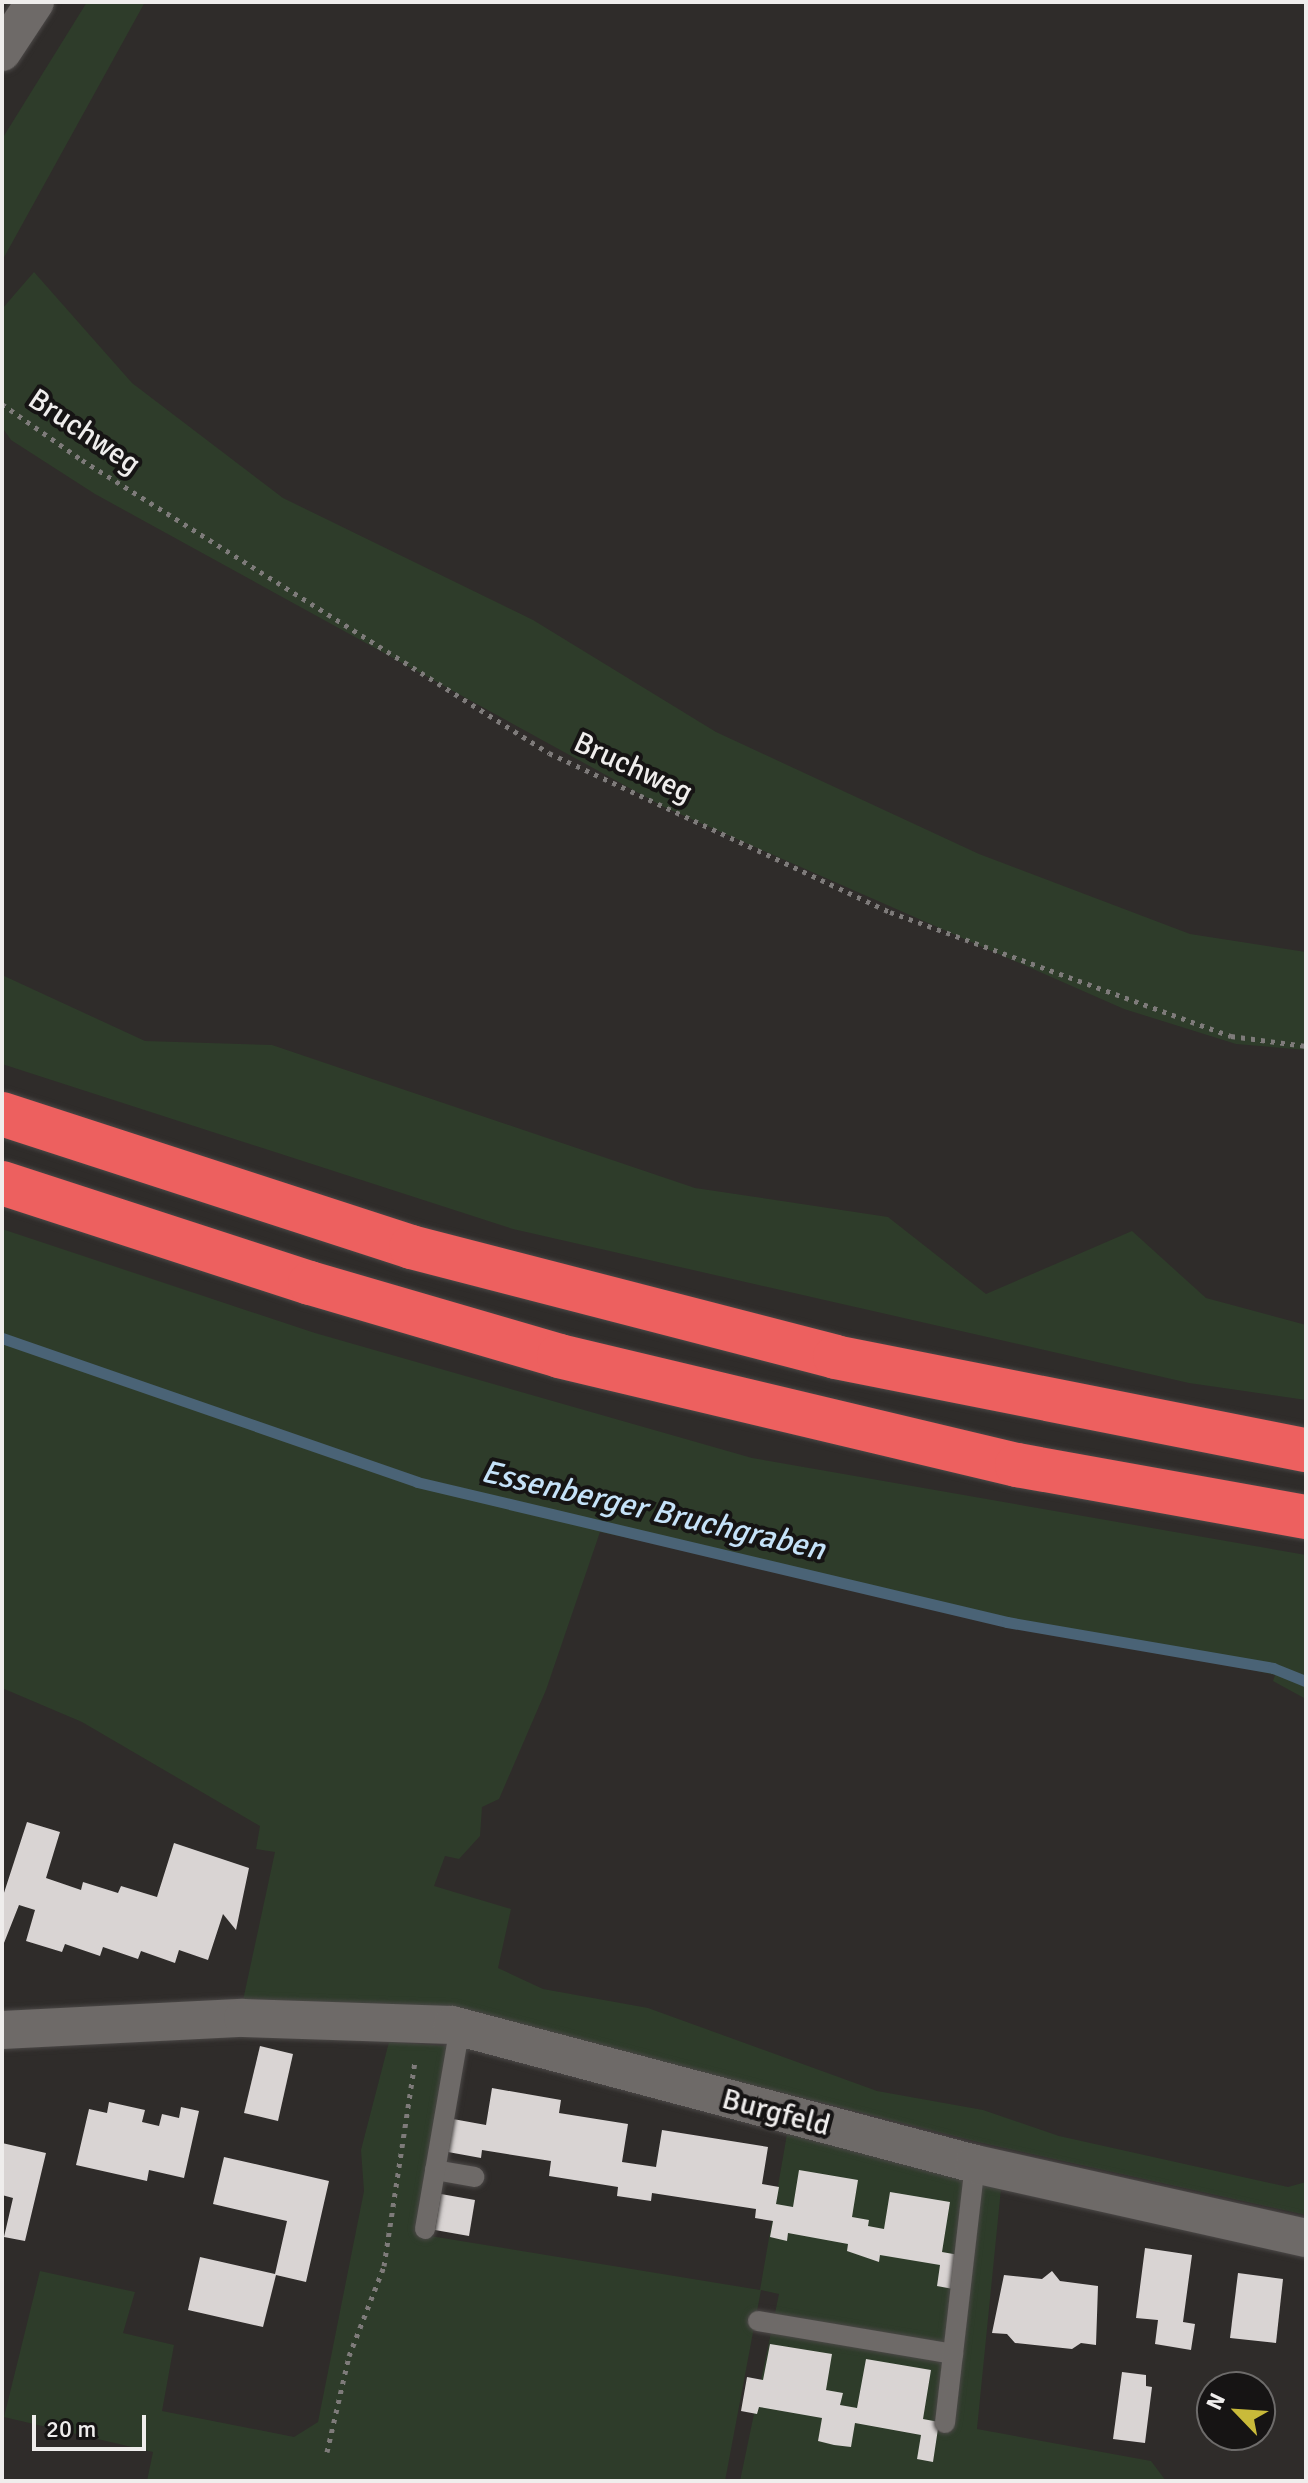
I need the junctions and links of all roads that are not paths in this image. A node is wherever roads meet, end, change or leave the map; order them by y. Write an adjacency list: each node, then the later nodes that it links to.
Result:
1 (35, 2): 2 (street)
2 (2, 52)
3 (2, 1114): 5 (highway)
4 (2, 1183): 6 (highway)
5 (1306, 1450)
6 (1306, 1517)
7 (460, 2027): 8 (street, Burgfeld); 9 (street, Burgfeld); 10 (lane)
8 (2, 2030)
9 (975, 2164): 13 (street, Burgfeld); 15 (lane)
10 (435, 2170): 11 (lane); 12 (lane)
11 (474, 2177)
12 (425, 2229)
13 (1306, 2238)
14 (758, 2321): 15 (lane)
15 (953, 2354): 16 (lane)
16 (945, 2423)

